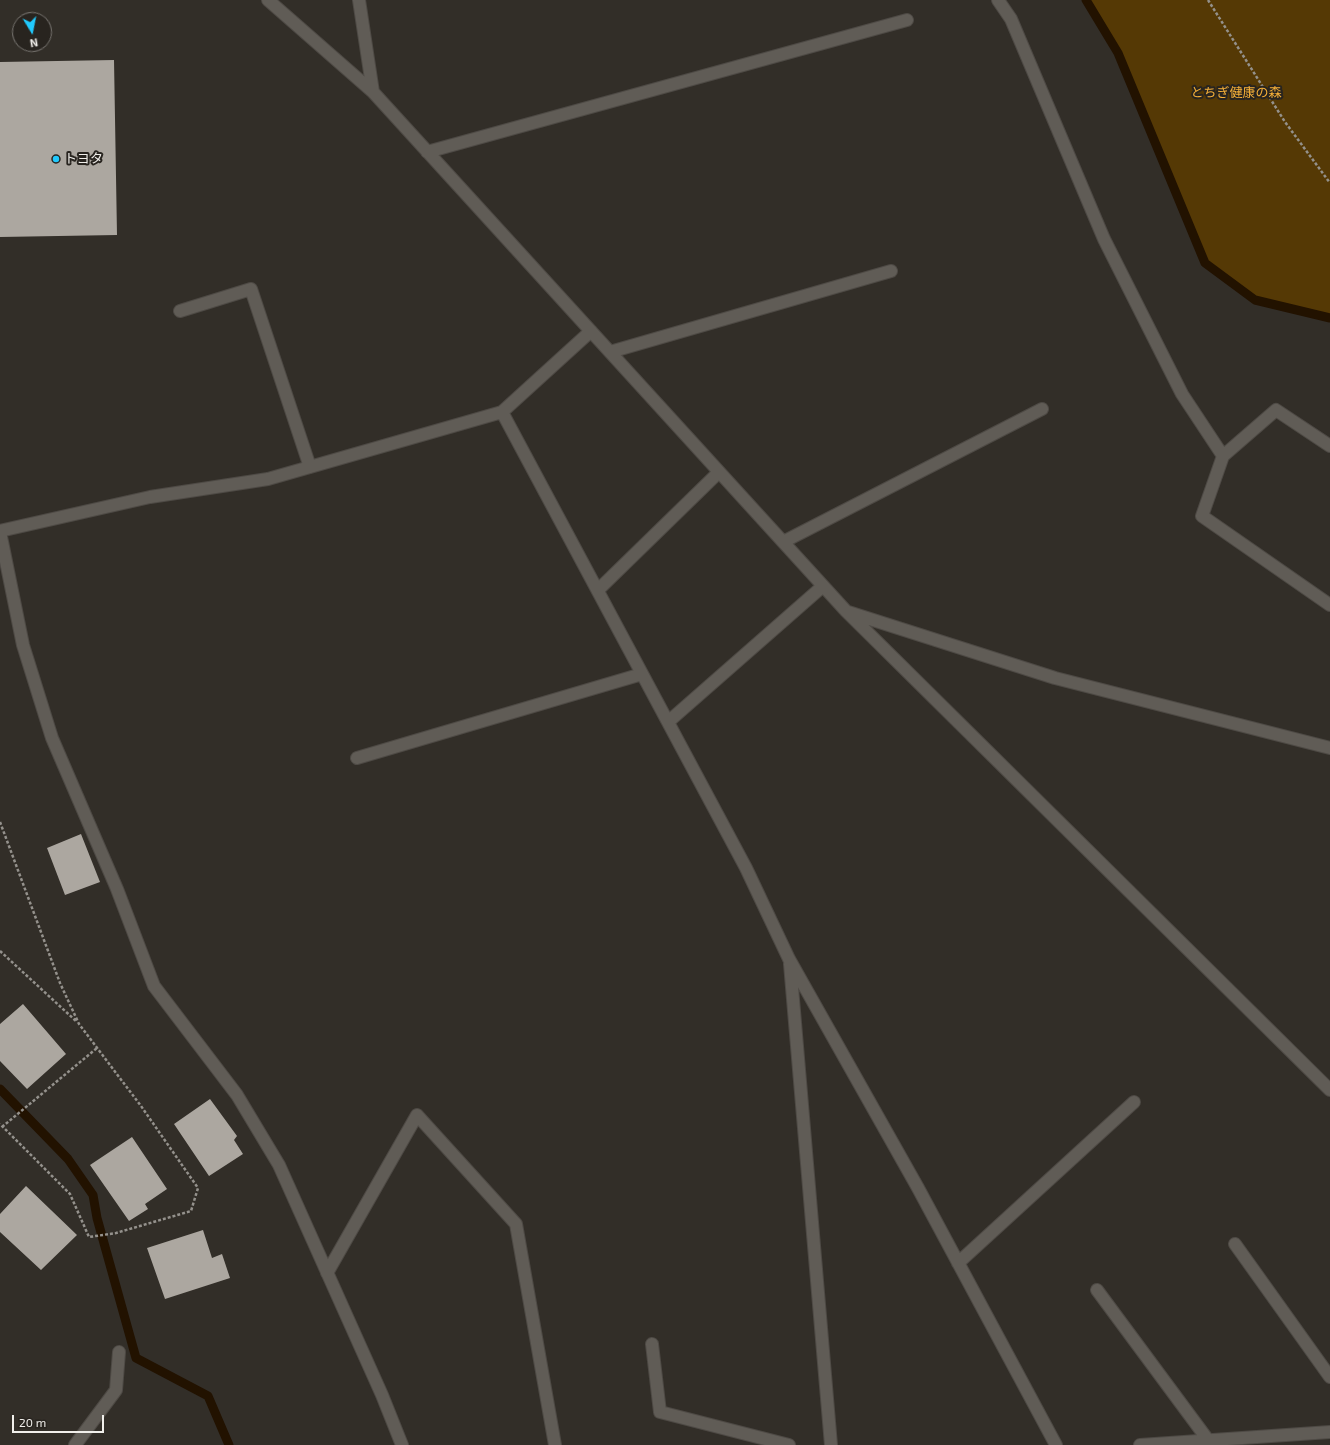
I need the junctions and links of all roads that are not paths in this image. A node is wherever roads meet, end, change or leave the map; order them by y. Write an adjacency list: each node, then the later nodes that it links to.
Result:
1 (268, 0): 5 (street)
2 (359, 0): 5 (street)
3 (998, 0): 14 (street)
4 (907, 20): 6 (street)
5 (372, 92): 6 (street)
6 (427, 152): 9 (street)
7 (891, 271): 10 (street)
8 (180, 311): 15 (street)
9 (591, 331): 10 (street); 12 (street)
10 (610, 352): 16 (street)
11 (1042, 408): 18 (street)
12 (502, 412): 15 (street); 20 (street)
13 (1330, 446): 14 (street)
14 (1223, 456): 21 (street)
15 (310, 468): 17 (street)
16 (719, 472): 18 (street); 20 (street)
17 (0, 532): 32 (street)
18 (783, 542): 19 (street)
19 (823, 586): 22 (street); 24 (street)
20 (598, 590): 23 (street)
21 (1330, 605)
22 (846, 611): 25 (street); 28 (street)
23 (642, 674): 24 (street); 26 (street)
24 (668, 722): 27 (street)
25 (1330, 748)
26 (357, 758)
27 (789, 959): 31 (street); 43 (street)
28 (1330, 1090)
29 (1134, 1102): 31 (street)
30 (1235, 1244): 36 (street)
31 (958, 1263): 44 (street)
32 (327, 1273): 40 (street); 41 (street)
33 (1097, 1290): 38 (street)
34 (652, 1344): 42 (street)
35 (119, 1352): 39 (street)
36 (1330, 1377)
37 (1330, 1432): 38 (street)
38 (1208, 1440): 45 (street)
39 (75, 1445)
40 (402, 1445)
41 (555, 1445)
42 (789, 1445)
43 (831, 1445)
44 (1056, 1445)
45 (1140, 1445)

